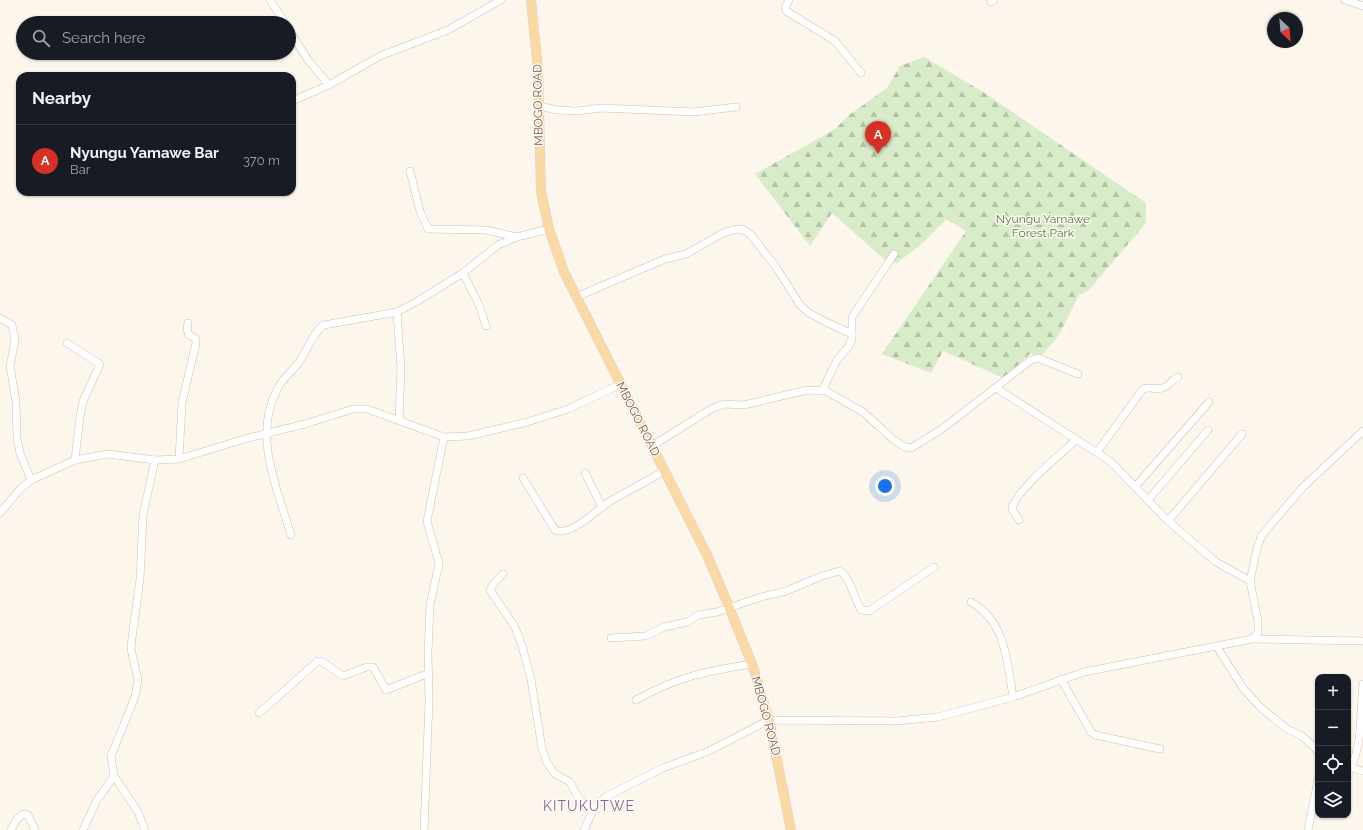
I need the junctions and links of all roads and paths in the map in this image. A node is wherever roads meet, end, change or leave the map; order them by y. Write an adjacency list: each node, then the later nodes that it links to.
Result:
1 (270, 0): 7 (street)
2 (502, 0): 10 (street)
3 (531, 0): 12 (main road, MBOGO ROAD)
4 (789, 0): 9 (street)
5 (1346, 0): 6 (street)
6 (1363, 6)
7 (280, 16)
8 (296, 41): 10 (street)
9 (862, 73)
10 (329, 86): 11 (street)
11 (296, 99)
12 (538, 106): 13 (street); 15 (main road, MBOGO ROAD)
13 (736, 107)
14 (410, 171): 16 (street)
15 (549, 229): 16 (street); 19 (main road, MBOGO ROAD)
16 (517, 237): 18 (street)
17 (894, 254): 24 (street)
18 (463, 273): 20 (street); 23 (street)
19 (576, 297): 24 (street); 28 (main road, MBOGO ROAD)
20 (397, 312): 32 (street); 35 (street)
21 (0, 318): 47 (street)
22 (188, 323): 41 (street)
23 (486, 326)
24 (852, 334): 30 (street)
25 (67, 343): 42 (street)
26 (1078, 374): 29 (street)
27 (1178, 378): 40 (street)
28 (621, 384): 37 (street); 39 (main road, MBOGO ROAD)
29 (996, 388): 30 (street); 38 (street)
30 (822, 391): 39 (street)
31 (1209, 402): 48 (street)
32 (399, 420): 35 (street); 37 (street)
33 (1208, 430): 49 (street)
34 (1363, 430): 57 (street)
35 (266, 434): 41 (street); 54 (street)
36 (1242, 434): 53 (street)
37 (444, 437): 65 (street)
38 (1076, 440): 40 (street); 52 (street)
39 (652, 446): 44 (main road, MBOGO ROAD)
40 (1097, 452): 48 (street)
41 (179, 459): 43 (street)
42 (75, 460): 43 (street); 47 (street)
43 (155, 460): 78 (street)
44 (664, 472): 50 (street); 59 (main road, MBOGO ROAD)
45 (586, 473): 50 (street)
46 (523, 478): 50 (street)
47 (31, 480): 51 (street)
48 (1135, 487): 49 (street)
49 (1148, 500): 53 (street)
50 (602, 507)
51 (0, 513)
52 (1019, 520)
53 (1168, 521): 57 (street)
54 (291, 535)
55 (934, 567): 59 (street)
56 (503, 574): 80 (street)
57 (1250, 581): 61 (street)
58 (971, 602): 68 (street)
59 (729, 607): 60 (street); 64 (main road, MBOGO ROAD)
60 (611, 638)
61 (1252, 639): 62 (street); 63 (street)
62 (1363, 641)
63 (1217, 647): 66 (street); 73 (street)
64 (752, 664): 69 (street); 71 (main road, MBOGO ROAD)
65 (428, 673): 70 (street); 85 (street)
66 (1061, 679): 68 (street); 74 (street)
67 (1363, 684): 72 (street)
68 (1013, 697): 71 (street)
69 (636, 700)
70 (259, 713)
71 (769, 720): 80 (street); 87 (main road, MBOGO ROAD)
72 (1362, 727): 75 (street)
73 (1315, 748)
74 (1160, 749)
75 (1351, 765)
76 (1351, 768): 77 (street)
77 (1363, 771)
78 (114, 776): 83 (street); 84 (street)
79 (1318, 782): 88 (street)
80 (592, 812): 86 (street)
81 (11, 830): 82 (street)
82 (34, 830)
83 (83, 830)
84 (145, 830)
85 (424, 830)
86 (584, 830)
87 (791, 830)
88 (1308, 830)

